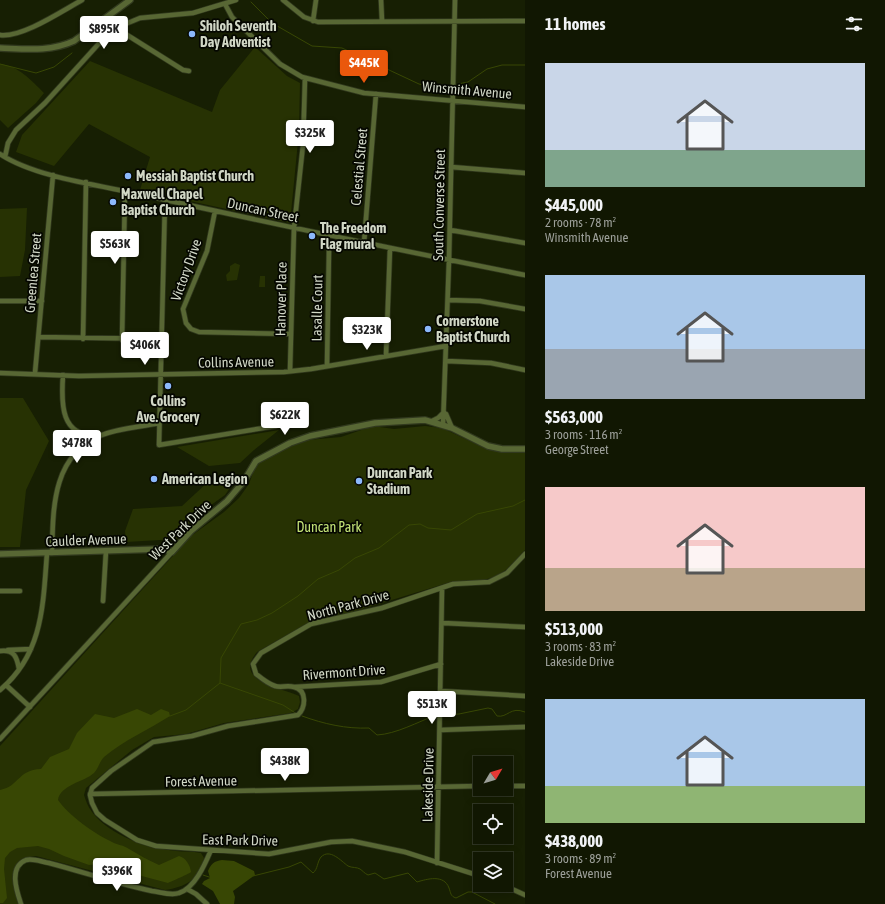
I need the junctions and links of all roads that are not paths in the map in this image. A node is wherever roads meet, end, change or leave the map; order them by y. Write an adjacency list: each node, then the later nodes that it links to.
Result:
1 (82, 0): 14 (street)
2 (130, 0): 15 (street)
3 (236, 0): 8 (street)
4 (283, 0): 9 (street)
5 (316, 0): 9 (street)
6 (381, 0): 10 (street)
7 (455, 0): 11 (street, South Converse Street)
8 (225, 4): 13 (street); 17 (street, Winsmith Avenue)
9 (313, 21): 10 (street)
10 (382, 21): 11 (street)
11 (455, 21): 12 (street); 19 (street, South Converse Street)
12 (525, 21)
13 (118, 27): 16 (street); 22 (street)
14 (0, 35)
15 (0, 48)
16 (189, 71)
17 (305, 78): 18 (street, Winsmith Avenue); 30 (street, Hanover Place)
18 (376, 94): 19 (street, Winsmith Avenue); 32 (street, Celestial Street)
19 (453, 100): 20 (street, Winsmith Avenue); 23 (street, South Converse Street)
20 (525, 107)
21 (0, 154): 22 (street, Duncan Street)
22 (5, 157): 25 (street, Duncan Street)
23 (451, 167): 24 (street); 31 (street, South Converse Street)
24 (525, 173)
25 (53, 175): 26 (street, Duncan Street); 40 (street, Greenlea Street)
26 (86, 182): 27 (street, Duncan Street); 44 (street)
27 (125, 191): 28 (street, Duncan Street); 46 (street)
28 (165, 200): 29 (street, Duncan Street); 45 (street)
29 (215, 211): 30 (street, Duncan Street); 42 (street, Victory Drive)
30 (294, 228): 32 (street, Duncan Street); 42 (street, Hanover Place)
31 (450, 230): 33 (street); 36 (street, South Converse Street)
32 (364, 243): 34 (street, Duncan Street)
33 (525, 243)
34 (390, 248): 36 (street, Duncan Street); 48 (street)
35 (329, 250): 50 (street, Lasalle Court)
36 (449, 260): 37 (street, Duncan Street); 38 (street, South Converse Street)
37 (525, 275)
38 (448, 300): 41 (street); 47 (street, South Converse Street)
39 (0, 301): 40 (street)
40 (42, 301): 43 (street, Greenlea Street)
41 (525, 309)
42 (291, 334): 52 (street, Hanover Place)
43 (39, 337): 44 (street); 54 (street, Greenlea Street)
44 (83, 339): 46 (street)
45 (162, 339): 46 (street); 55 (street)
46 (122, 340)
47 (446, 346): 48 (street, Collins Avenue); 49 (street, South Converse Street)
48 (386, 356): 50 (street, Collins Avenue)
49 (446, 361): 51 (street); 57 (street, South Converse Street)
50 (327, 366): 52 (street, Collins Avenue)
51 (525, 370)
52 (290, 371): 55 (street, Collins Avenue)
53 (0, 373): 54 (street, Collins Avenue)
54 (35, 373): 56 (street, Collins Avenue)
55 (161, 374): 56 (street, Collins Avenue); 59 (street)
56 (64, 375): 63 (street)
57 (445, 411): 58 (street); 60 (street, South Converse Street); 62 (street, South Converse Street)
58 (432, 421): 60 (street, West Park Drive); 66 (street, West Park Drive)
59 (159, 423): 61 (street); 63 (street)
60 (443, 425): 62 (street, West Park Drive)
61 (276, 426)
62 (452, 428): 64 (street, West Park Drive)
63 (103, 435): 67 (street)
64 (525, 448)
65 (106, 551): 66 (street, Caulder Avenue); 67 (street, Caulder Avenue); 73 (street)
66 (172, 552): 86 (street, West Park Drive)
67 (50, 553): 68 (street, Caulder Avenue); 76 (street)
68 (0, 554)
69 (525, 554): 70 (street, North Park Drive)
70 (442, 588): 74 (street, Lakeside Drive); 82 (street, North Park Drive)
71 (0, 591): 72 (street)
72 (20, 591)
73 (103, 601)
74 (443, 623): 75 (street); 79 (street, Lakeside Drive)
75 (525, 627)
76 (31, 649): 78 (street); 80 (street)
77 (0, 650): 78 (street)
78 (8, 650): 80 (street)
79 (441, 664): 82 (street, Rivermont Drive); 84 (street, Lakeside Drive)
80 (19, 669): 81 (street)
81 (6, 685): 83 (street); 86 (street)
82 (294, 686): 94 (street)
83 (0, 690)
84 (441, 691): 85 (street); 88 (street, Lakeside Drive)
85 (525, 696)
86 (30, 707): 89 (street, West Park Drive)
87 (525, 727): 88 (street)
88 (440, 730): 93 (street, Lakeside Drive)
89 (0, 739)
90 (473, 786): 93 (street, Forest Avenue)
91 (513, 786): 92 (street)
92 (525, 786)
93 (439, 787): 94 (street, Forest Avenue); 96 (street, Lakeside Drive)
94 (90, 794): 95 (street, East Park Drive)
95 (211, 850): 96 (street, East Park Drive); 98 (street)
96 (438, 862): 97 (street, East Park Drive)
97 (473, 874)
98 (187, 889): 101 (street); 102 (street)
99 (513, 890): 100 (street)
100 (525, 895)
101 (21, 904)
102 (207, 904)

